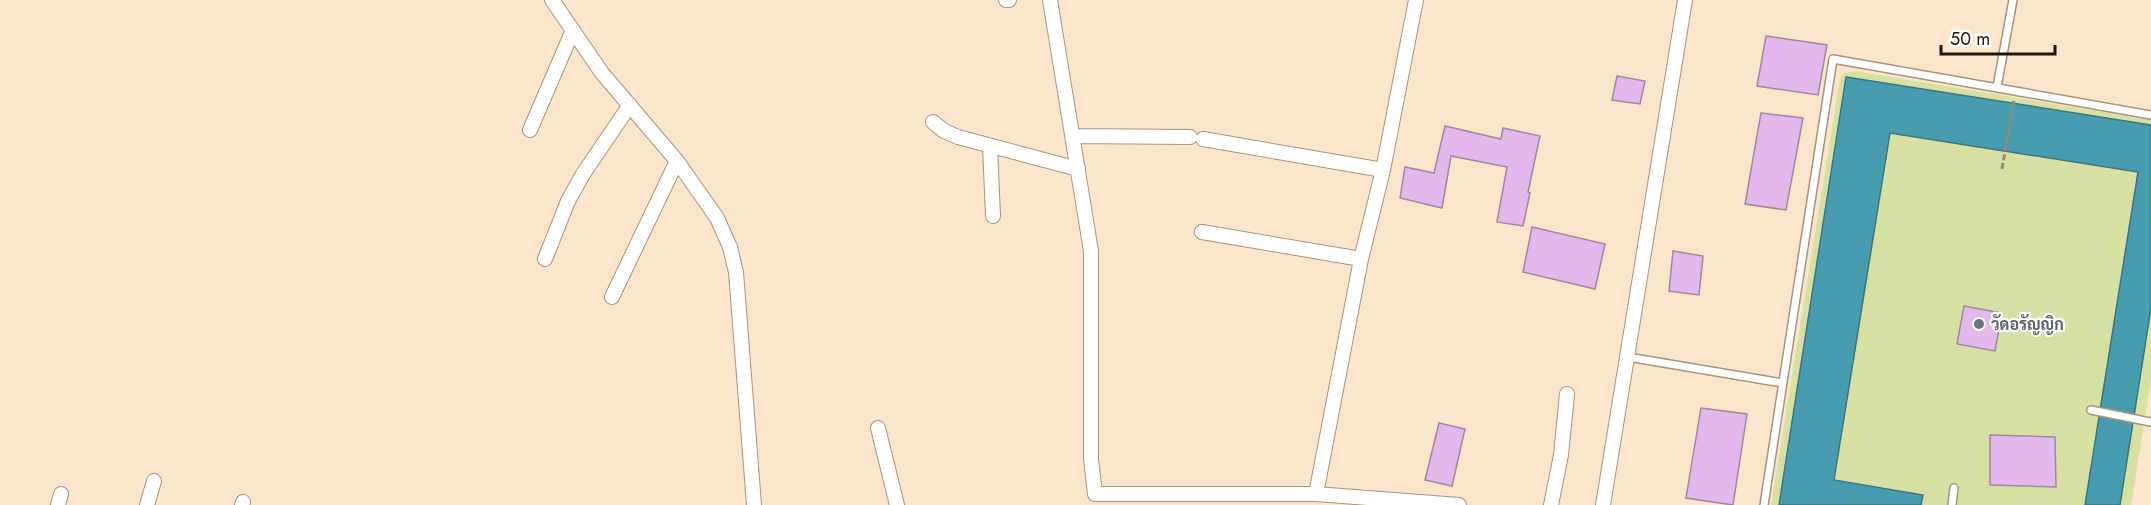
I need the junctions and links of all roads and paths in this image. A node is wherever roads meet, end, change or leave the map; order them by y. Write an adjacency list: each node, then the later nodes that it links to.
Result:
1 (552, 0): 6 (street)
2 (1050, 0): 13 (street)
3 (1416, 0): 18 (street)
4 (1685, 0): 24 (street)
5 (2013, 0): 7 (lane)
6 (573, 30): 9 (street); 12 (street)
7 (1997, 87): 10 (lane); 25 (lane)
8 (2014, 102): 17 (path)
9 (630, 105): 15 (street); 21 (street)
10 (2151, 115)
11 (933, 122): 14 (street)
12 (530, 130)
13 (1073, 136): 16 (street); 18 (street)
14 (990, 146): 16 (street); 19 (street)
15 (676, 161): 23 (street); 36 (street)
16 (1078, 169): 33 (street)
17 (2002, 169)
18 (1383, 170): 22 (street)
19 (993, 216)
20 (1202, 232): 22 (street)
21 (545, 259)
22 (1361, 259): 32 (street)
23 (612, 297)
24 (1628, 357): 25 (lane); 40 (street)
25 (1782, 383): 41 (lane)
26 (1567, 394): 39 (street)
27 (2091, 411): 28 (lane)
28 (2151, 422)
29 (878, 428): 37 (street)
30 (154, 481): 35 (street)
31 (1954, 488): 42 (lane)
32 (1316, 494): 33 (street); 34 (street)
33 (1094, 500)
34 (1440, 504): 38 (street)
35 (147, 505)
36 (754, 505)
37 (897, 505)
38 (1459, 505)
39 (1551, 505)
40 (1603, 505)
41 (1764, 505)
42 (1952, 505)

